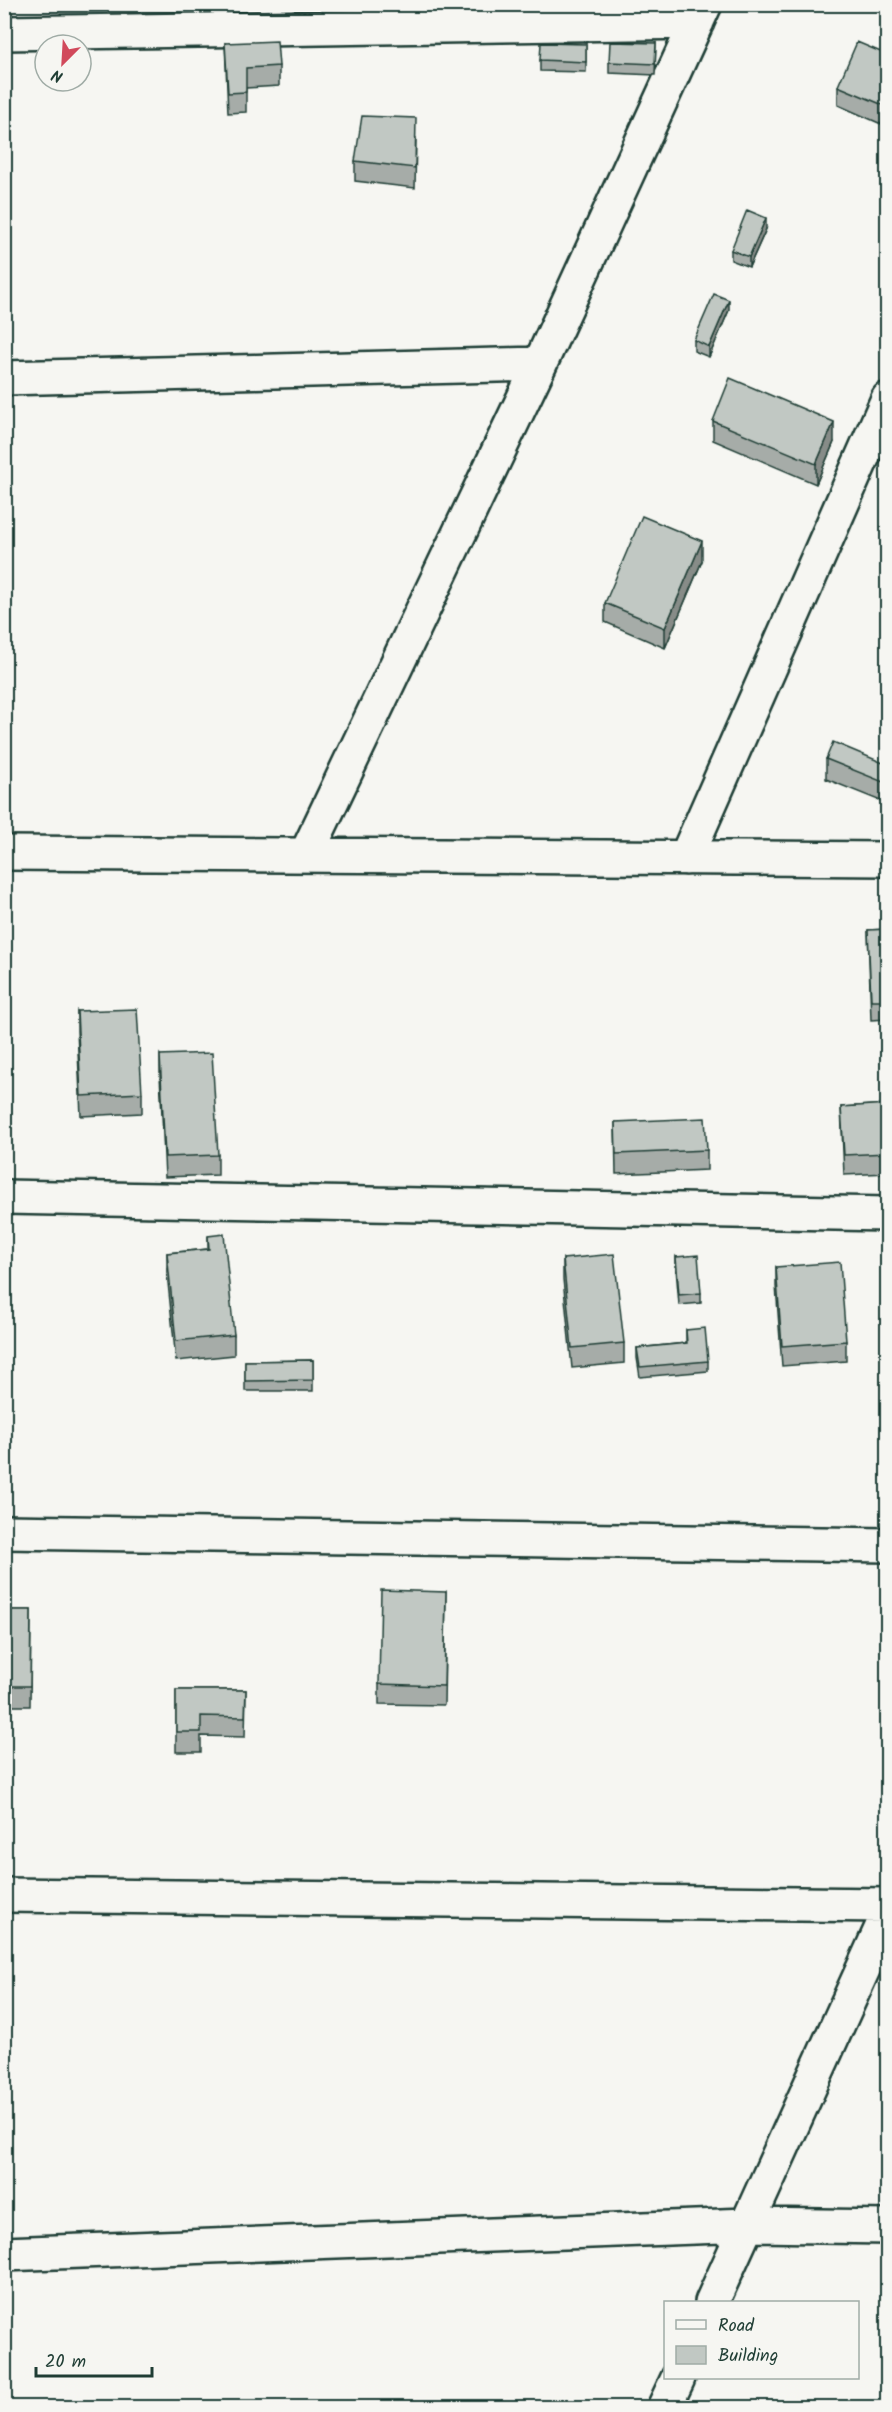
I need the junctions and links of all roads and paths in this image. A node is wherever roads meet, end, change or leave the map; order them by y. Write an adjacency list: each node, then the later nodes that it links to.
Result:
1 (701, 13): 2 (street); 3 (street)
2 (4, 33)
3 (540, 364): 4 (street); 7 (street)
4 (4, 378)
5 (888, 399): 8 (street)
6 (4, 853): 7 (street)
7 (306, 855): 8 (street)
8 (686, 858): 9 (street)
9 (888, 859)
10 (4, 1197): 11 (street)
11 (888, 1214)
12 (4, 1532): 13 (street)
13 (888, 1545)
14 (4, 1895): 15 (street)
15 (888, 1905)
16 (888, 1914): 17 (street)
17 (747, 2225): 18 (street); 19 (street); 20 (street)
18 (888, 2227)
19 (4, 2254)
20 (712, 2301)
21 (678, 2379): 22 (street)
22 (664, 2408)

